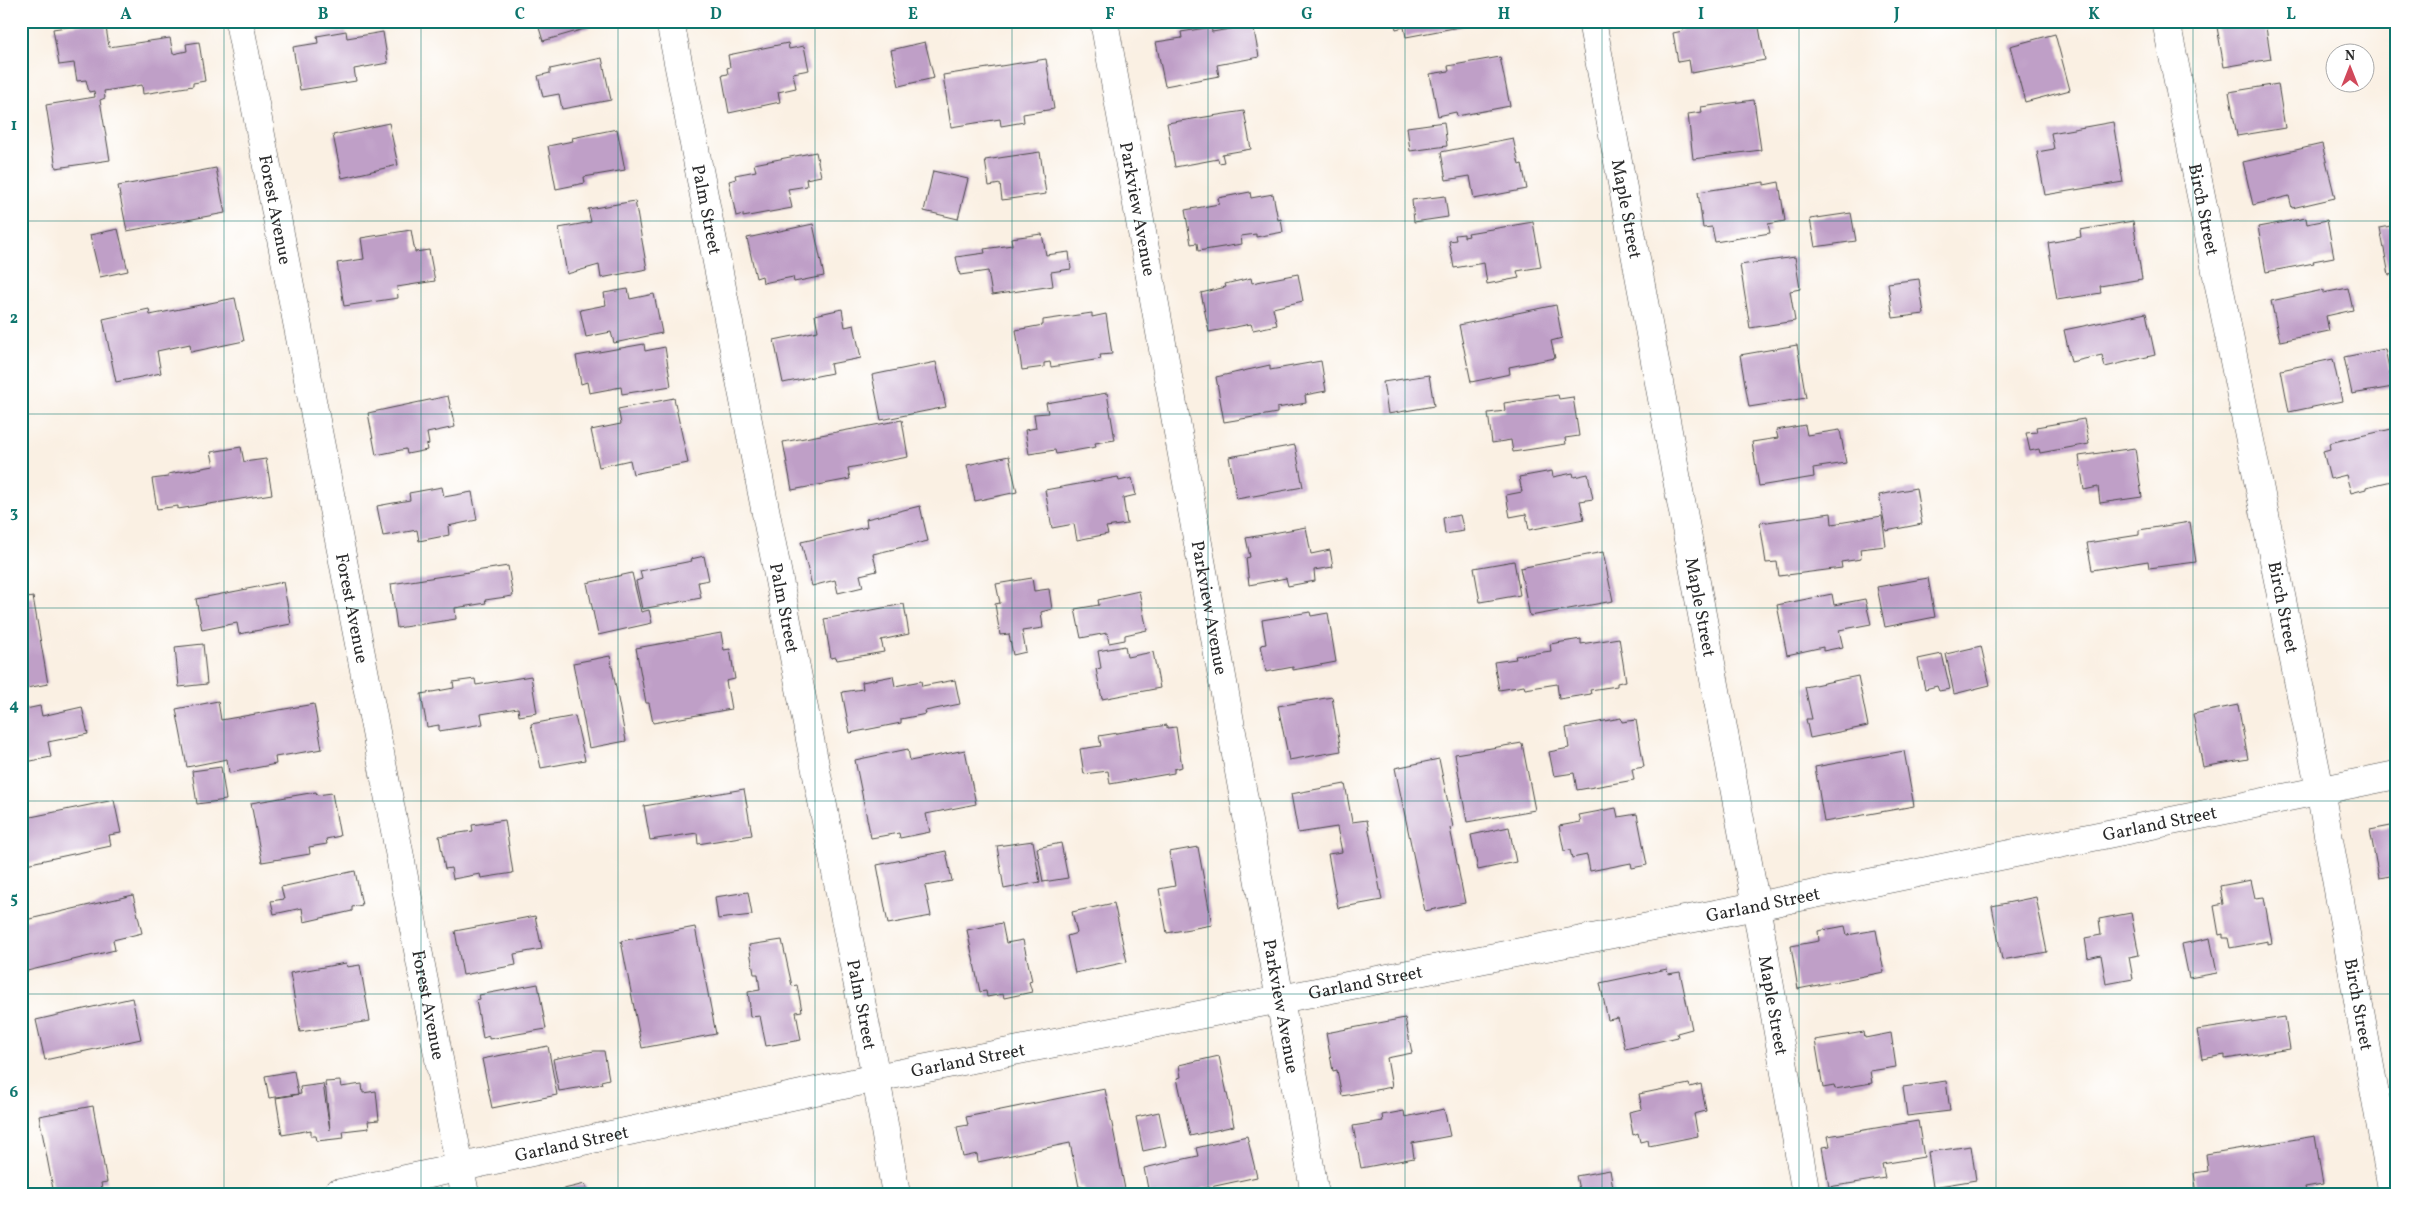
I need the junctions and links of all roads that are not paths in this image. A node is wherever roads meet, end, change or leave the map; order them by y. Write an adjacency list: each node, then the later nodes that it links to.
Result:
1 (239, 21): 11 (street, Forest Avenue)
2 (670, 21): 10 (street, Palm Street)
3 (1104, 21): 9 (street, Parkview Avenue)
4 (1592, 21): 8 (street, Maple Street)
5 (2166, 21): 7 (street, Birch Street)
6 (2396, 775): 7 (street, Garland Street)
7 (2320, 790): 8 (street, Garland Street); 17 (street, Birch Street)
8 (1756, 906): 9 (street, Garland Street); 16 (street, Maple Street)
9 (1280, 1000): 10 (street, Garland Street); 15 (street, Parkview Avenue)
10 (876, 1078): 11 (street, Garland Street); 14 (street, Palm Street)
11 (459, 1166): 12 (street, Garland Street); 13 (street, Forest Avenue)
12 (336, 1194)
13 (464, 1194)
14 (896, 1194)
15 (1315, 1194)
16 (1806, 1194)
17 (2393, 1194)

